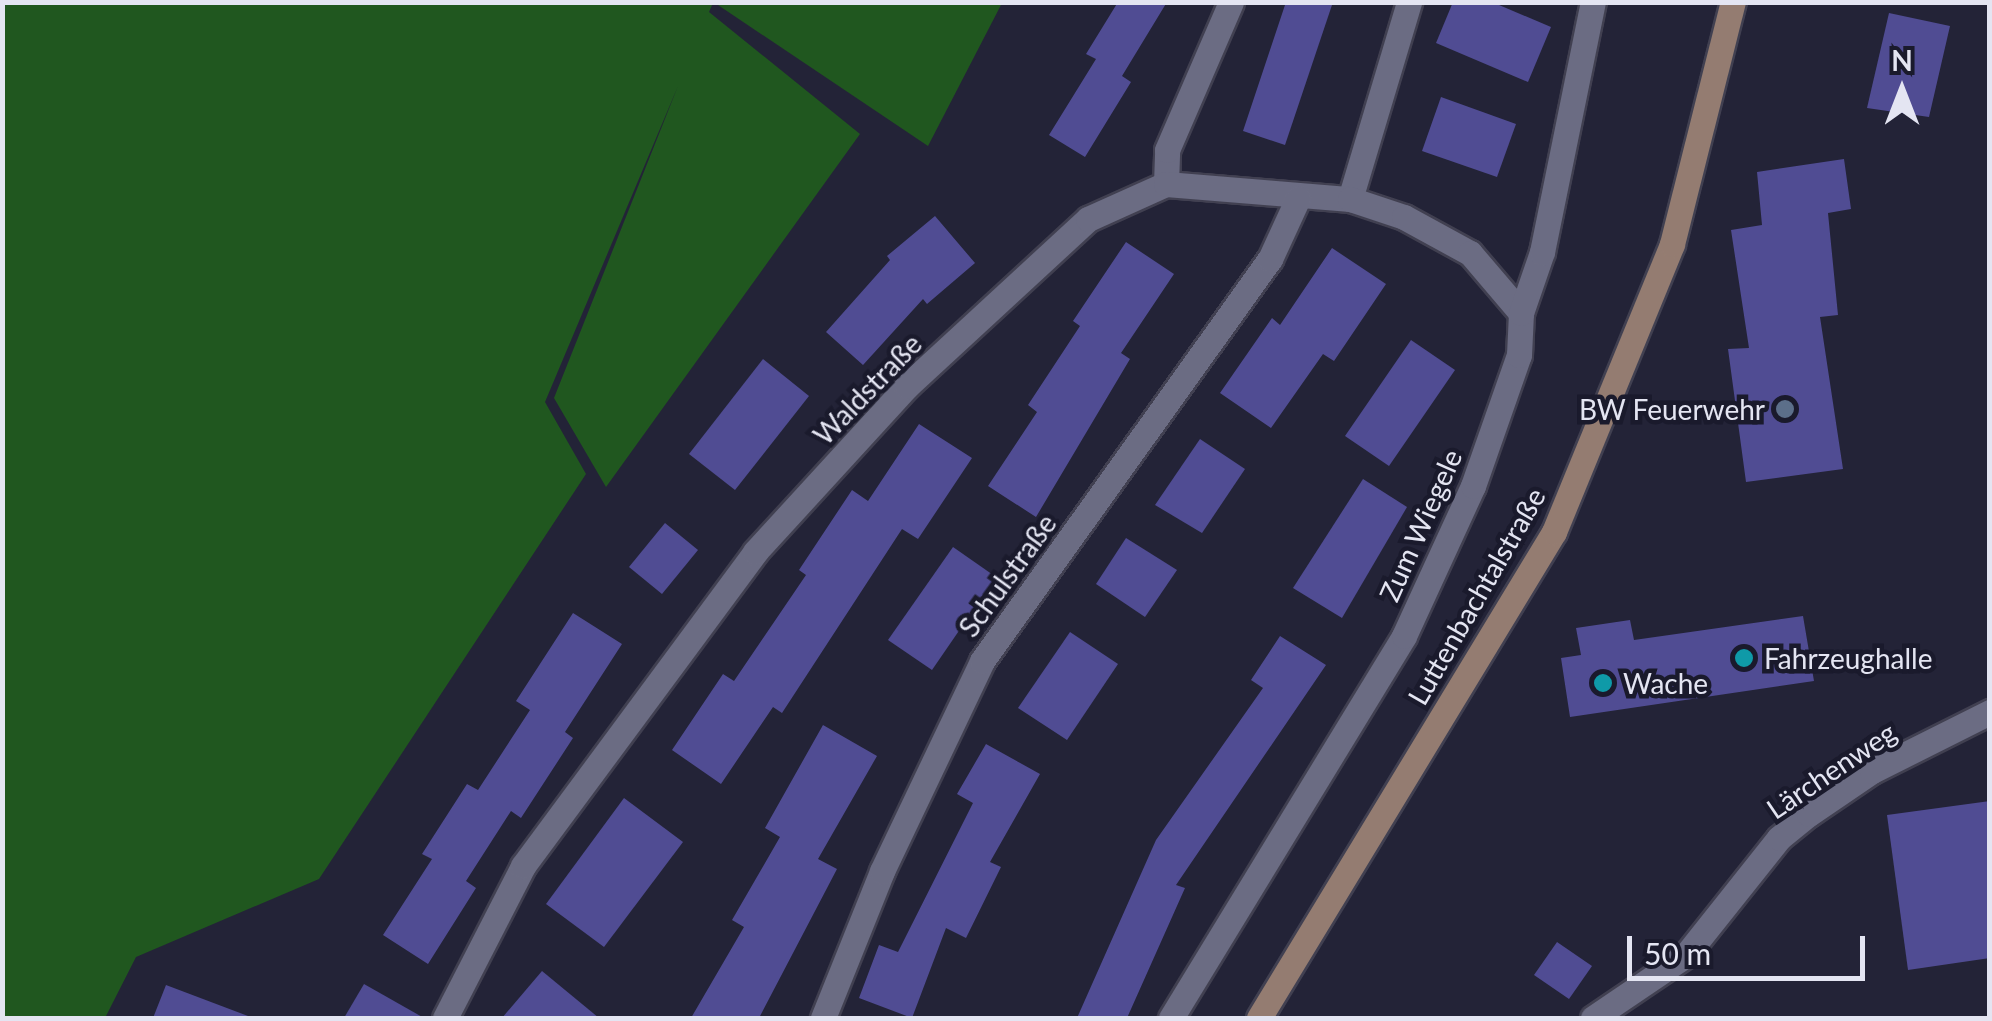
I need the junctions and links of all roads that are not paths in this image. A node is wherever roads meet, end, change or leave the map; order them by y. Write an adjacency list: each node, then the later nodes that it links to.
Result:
1 (1231, 2): 5 (street)
2 (1409, 2): 7 (street)
3 (1593, 2): 8 (street, Zum Wiegele)
4 (1733, 2): 13 (street, Luttenbachtalstraße)
5 (1166, 184): 6 (street); 10 (street, Waldstraße)
6 (1298, 198): 7 (street); 11 (street, Schulstraße)
7 (1350, 199): 8 (street)
8 (1521, 312): 12 (street, Zum Wiegele)
9 (1990, 712): 14 (street, Lärchenweg)
10 (446, 1018)
11 (823, 1018)
12 (1171, 1018)
13 (1260, 1018)
14 (1593, 1018)

